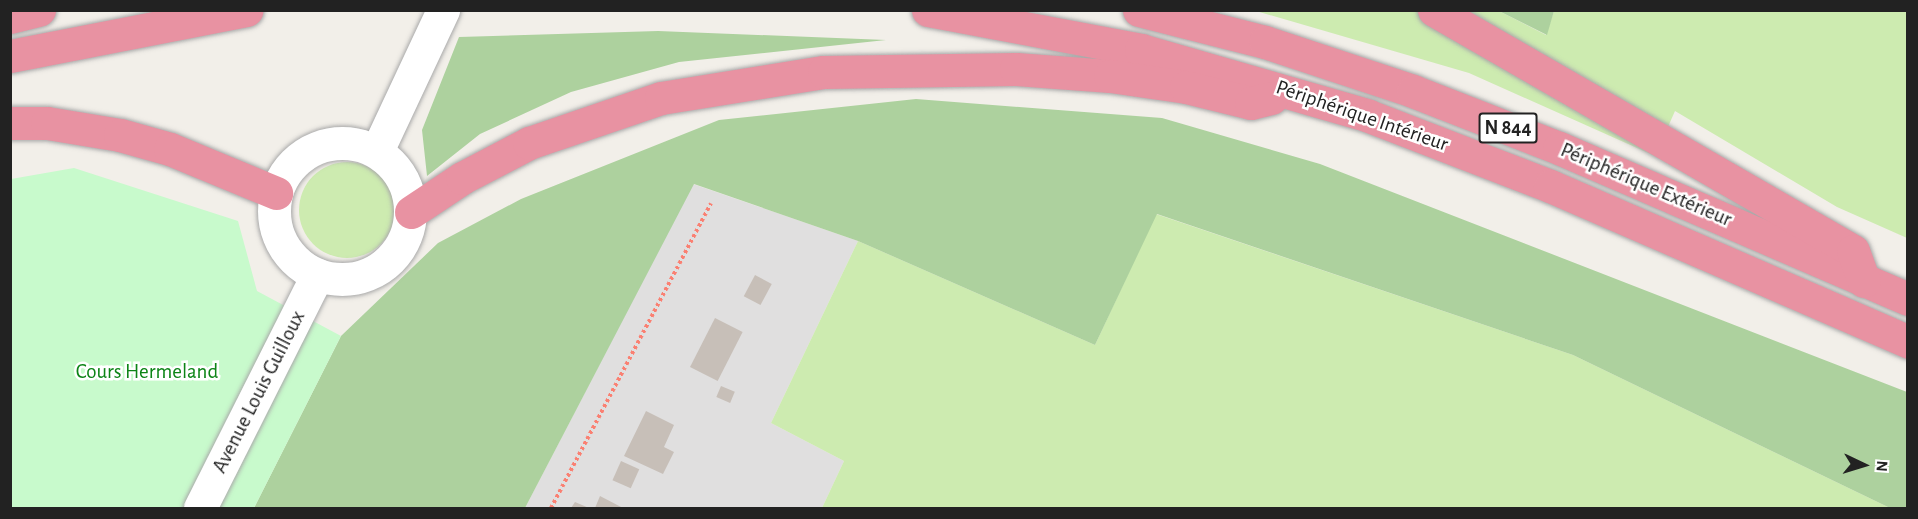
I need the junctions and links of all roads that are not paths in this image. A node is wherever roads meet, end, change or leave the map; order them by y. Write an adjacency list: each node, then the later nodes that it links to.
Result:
1 (39, 10): 7 (highway)
2 (247, 10): 8 (highway)
3 (443, 10): 11 (street)
4 (928, 10): 9 (highway, Périphérique Intérieur / N 844)
5 (1139, 10): 15 (highway, Périphérique Extérieur / N 844)
6 (1434, 10): 15 (highway)
7 (10, 17)
8 (10, 56)
9 (1294, 92): 13 (highway); 17 (highway, Périphérique Intérieur / N 844)
10 (10, 123): 12 (highway)
11 (377, 151): 12 (street); 13 (street)
12 (276, 193): 14 (street)
13 (411, 212): 14 (street)
14 (317, 275): 18 (street, Avenue Louis Guilloux)
15 (1864, 281): 16 (highway, Périphérique Extérieur / N 844)
16 (1908, 299)
17 (1908, 342)
18 (200, 508)

